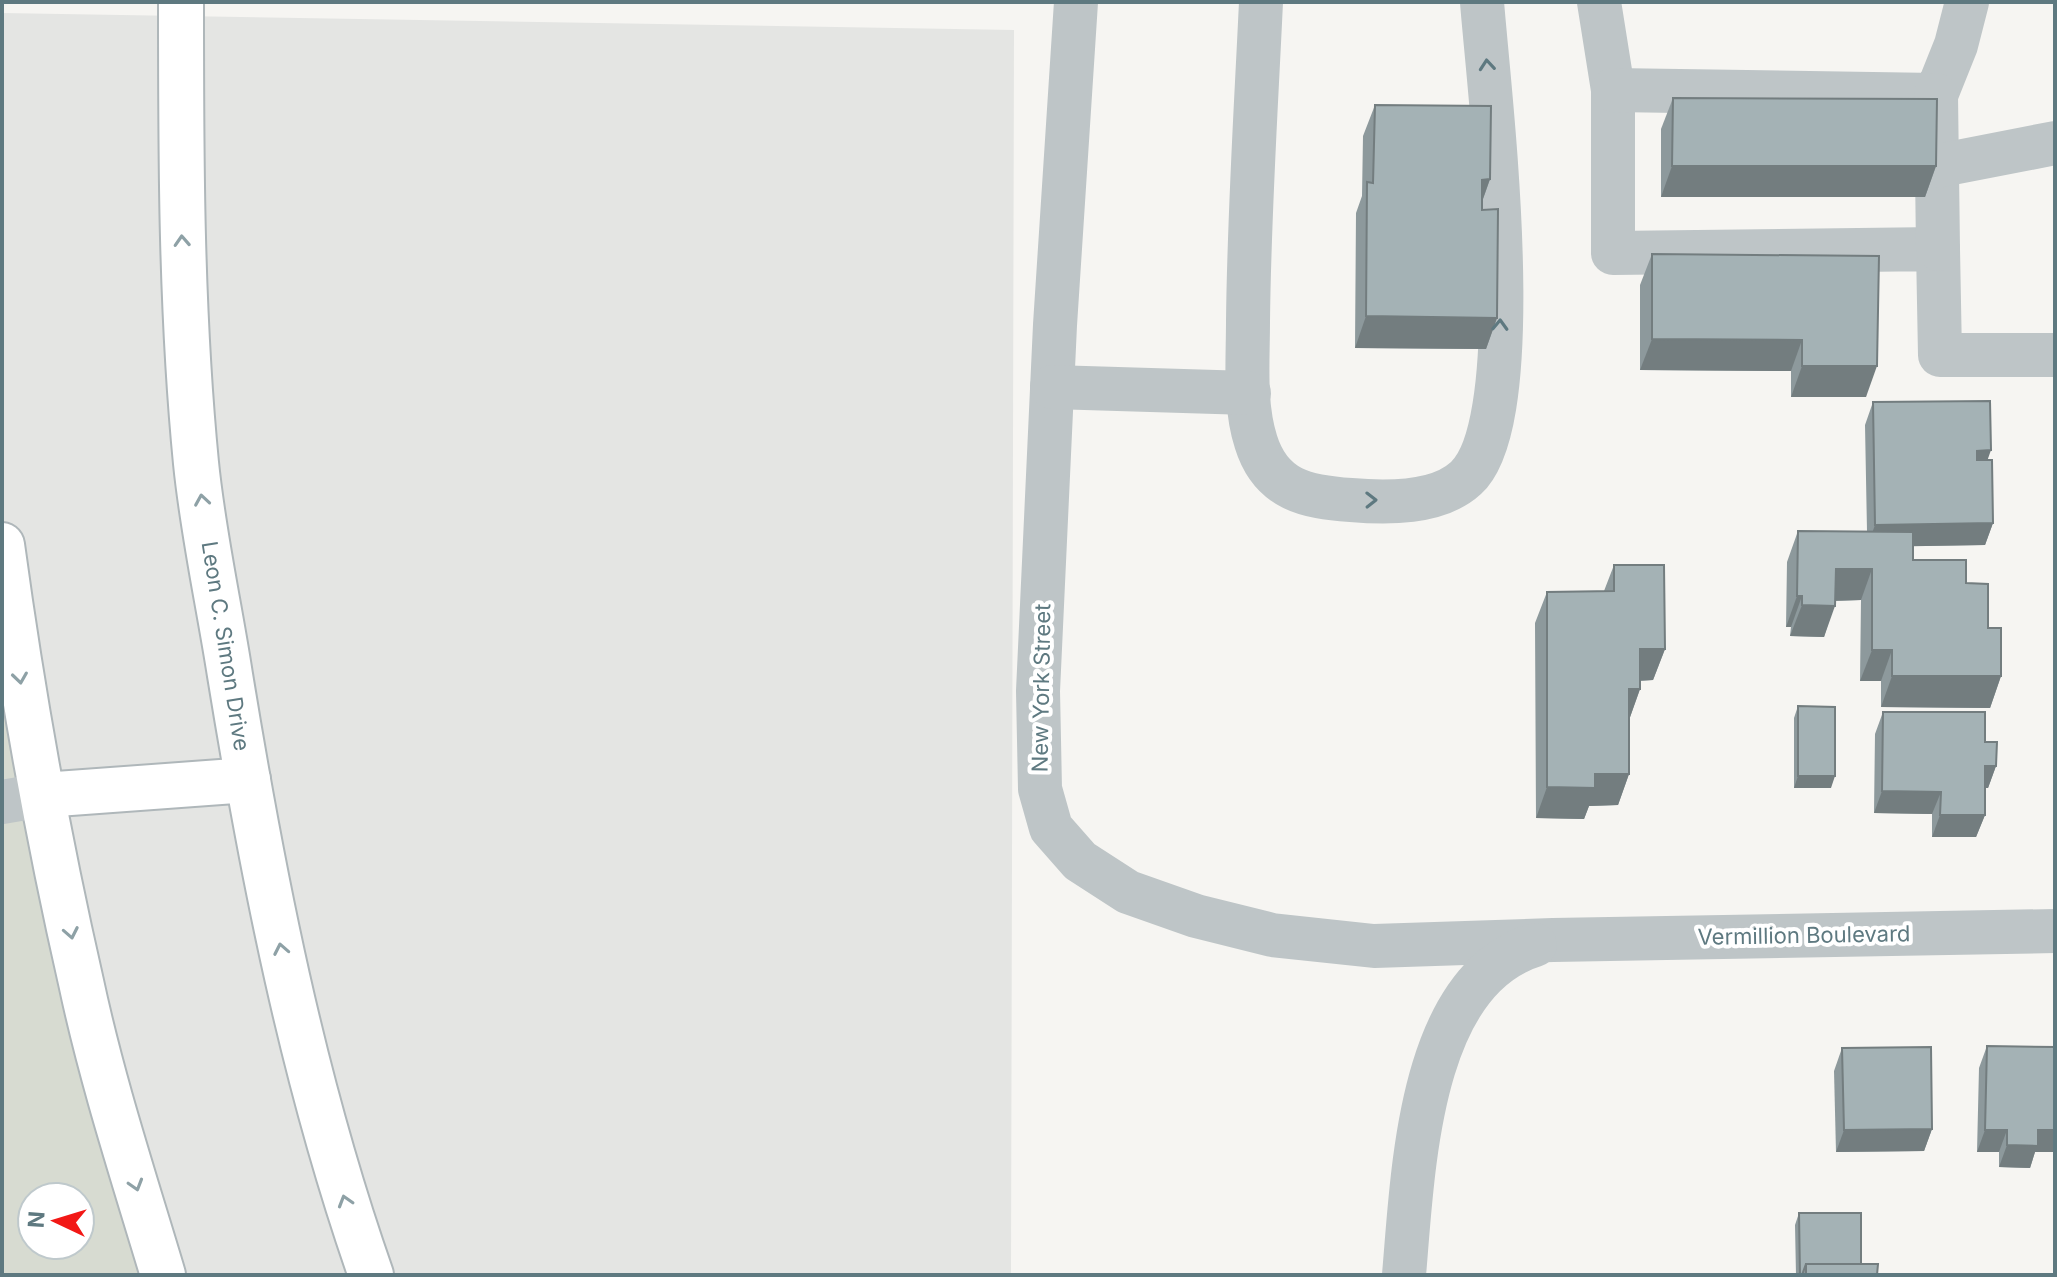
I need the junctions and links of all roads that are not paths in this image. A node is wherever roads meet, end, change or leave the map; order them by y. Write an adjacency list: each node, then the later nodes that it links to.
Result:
1 (181, 2): 16 (main road, Leon C. Simon Drive, one-way to 1)
2 (1076, 2): 13 (street, New York Street)
3 (1261, 2): 14 (street)
4 (1482, 2): 14 (street, one-way to 4)
5 (1599, 2): 7 (street)
6 (1967, 2): 8 (street)
7 (1613, 90): 8 (street); 11 (street)
8 (1936, 95): 10 (street)
9 (2055, 143): 10 (street)
10 (1937, 166): 11 (street)
11 (1938, 249): 12 (street)
12 (2055, 355)
13 (1052, 387): 14 (street); 19 (street, New York Street)
14 (1249, 393)
15 (2, 545): 17 (main road, one-way to 17)
16 (248, 780): 17 (main road); 21 (main road, Leon C. Simon Drive, one-way to 16)
17 (23, 799): 20 (main road, one-way to 20)
18 (2055, 931): 19 (street, Vermillion Boulevard)
19 (1553, 940): 22 (street)
20 (163, 1275)
21 (371, 1275)
22 (1404, 1275)

